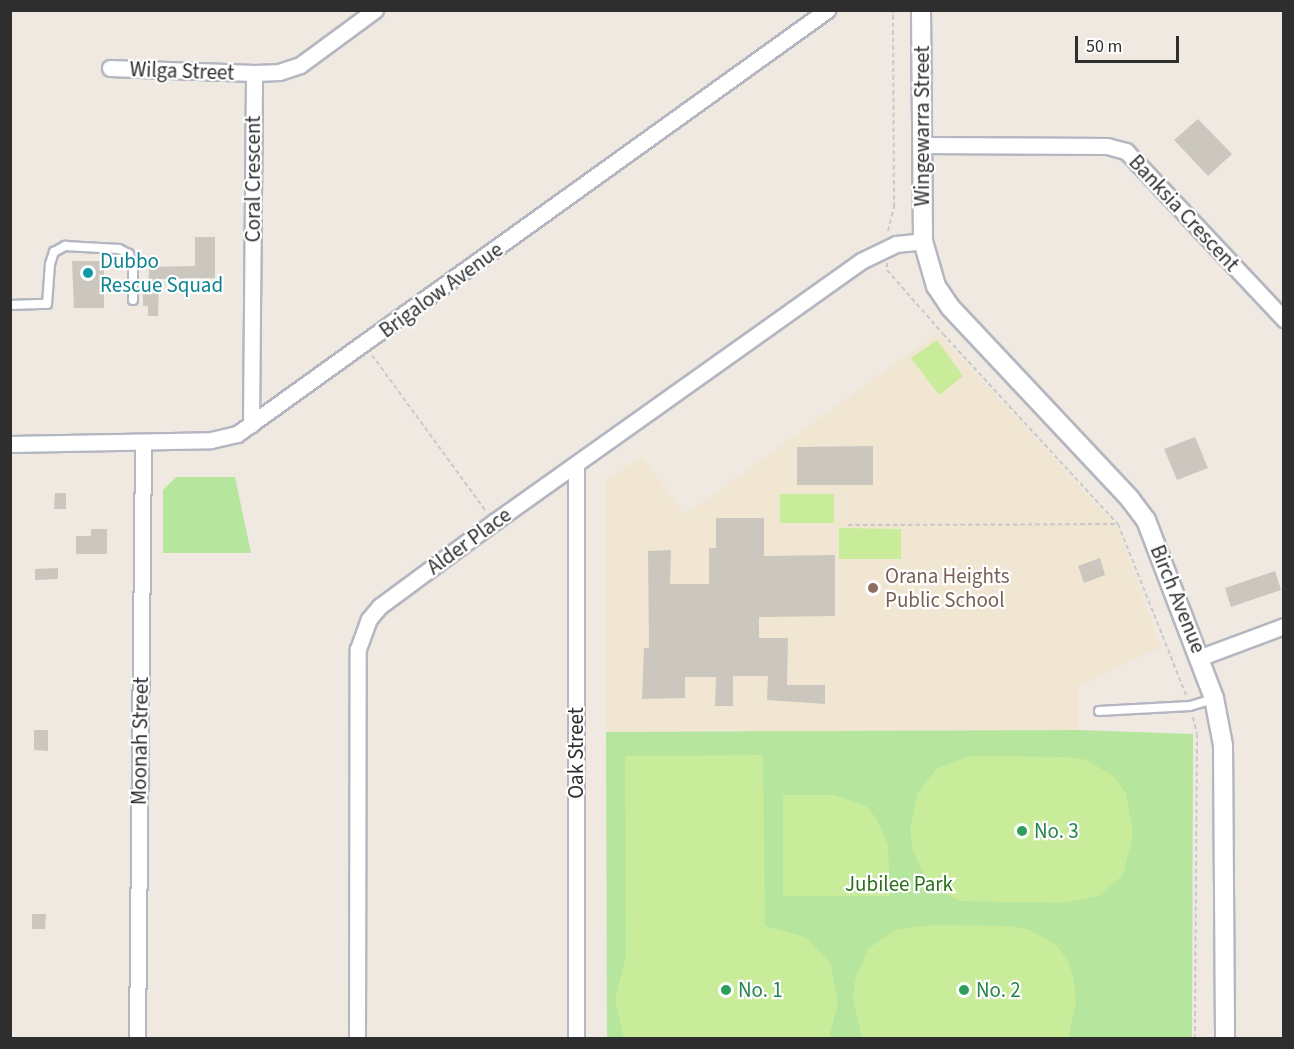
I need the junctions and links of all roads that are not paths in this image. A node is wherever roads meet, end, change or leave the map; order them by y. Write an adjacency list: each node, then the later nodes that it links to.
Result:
1 (375, 10): 5 (street)
2 (921, 10): 6 (street, Wingewarra Street)
3 (824, 11): 11 (street, Brigalow Avenue)
4 (110, 68): 5 (street, Wilga Street)
5 (254, 73): 11 (street, Coral Crescent)
6 (923, 145): 7 (street, Wingewarra Street); 10 (street, Banksia Crescent)
7 (923, 241): 14 (street, Alder Place); 16 (street, Birch Avenue)
8 (133, 300): 9 (lane)
9 (10, 305)
10 (1284, 319)
11 (251, 425): 12 (street, Brigalow Avenue)
12 (143, 443): 13 (street, Brigalow Avenue); 19 (street, Moonah Street)
13 (10, 444)
14 (576, 466): 20 (street, Alder Place); 21 (street, Oak Street)
15 (1284, 626): 16 (street)
16 (1201, 657): 17 (street, Birch Avenue)
17 (1214, 698): 18 (lane); 22 (street, Birch Avenue)
18 (1099, 711)
19 (137, 1038)
20 (357, 1038)
21 (576, 1038)
22 (1225, 1038)

